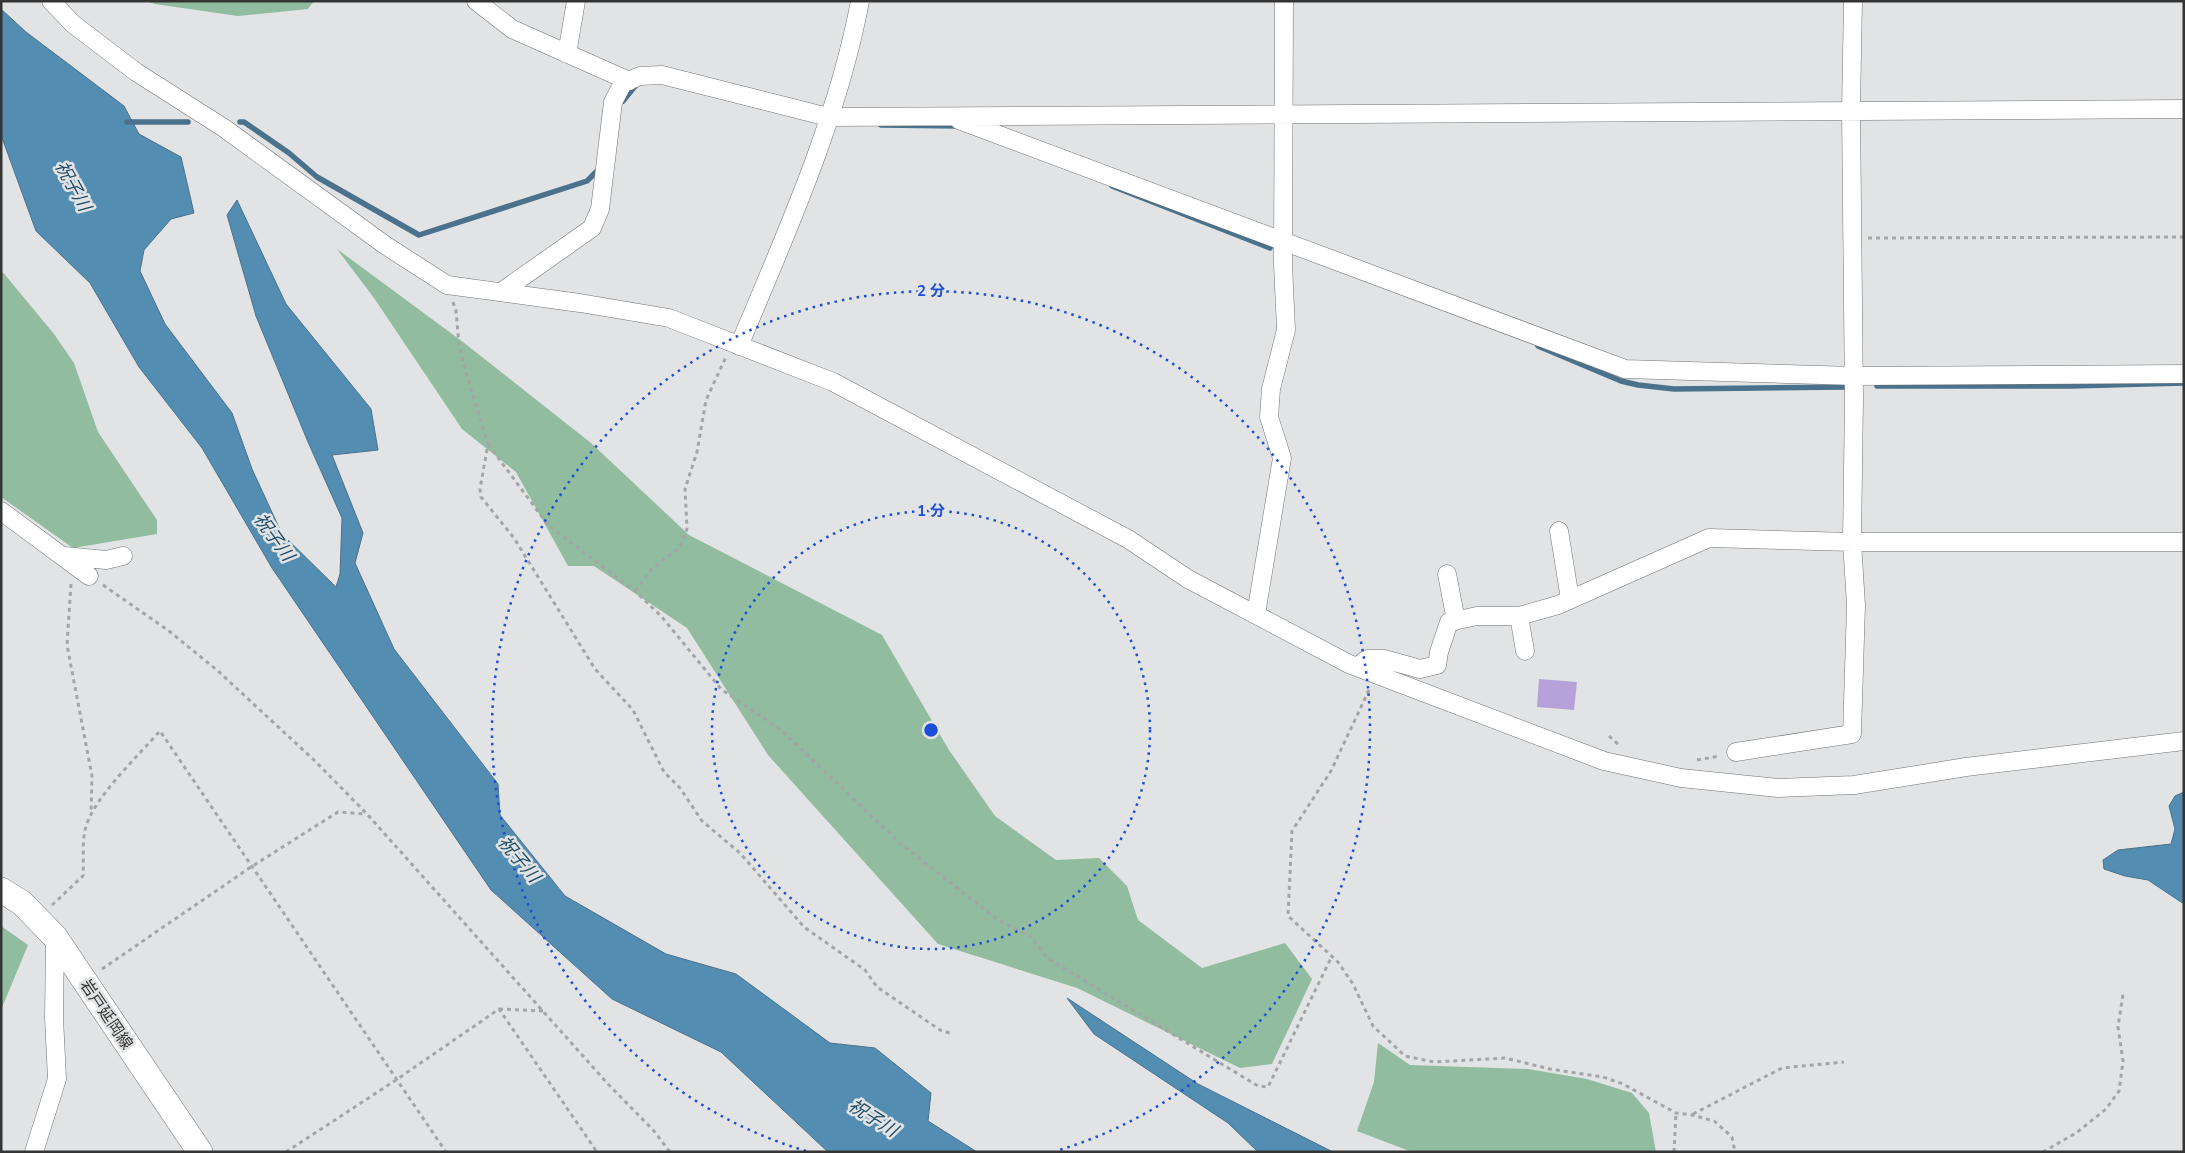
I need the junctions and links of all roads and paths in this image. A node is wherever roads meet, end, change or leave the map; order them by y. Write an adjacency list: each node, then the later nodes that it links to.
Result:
1 (52, 1): 18 (street)
2 (476, 1): 7 (street)
3 (576, 1): 8 (street)
4 (860, 1): 13 (street)
5 (1284, 1): 12 (street)
6 (1853, 1): 11 (street)
7 (496, 8): 8 (street)
8 (568, 54): 9 (street)
9 (629, 81): 13 (street); 19 (street)
10 (2184, 109): 11 (street)
11 (1851, 110): 12 (street); 16 (street)
12 (1282, 114): 14 (street); 17 (street)
13 (828, 117): 14 (street); 20 (street)
14 (952, 117): 17 (street)
15 (2184, 237): 16 (path)
16 (1853, 238): 22 (street)
17 (1284, 242): 22 (street); 35 (street)
18 (447, 285): 19 (street); 23 (path)
19 (501, 292): 20 (street)
20 (735, 345): 32 (path); 35 (street)
21 (2184, 374): 22 (street)
22 (1854, 376): 26 (street)
23 (488, 444): 32 (path); 54 (path)
24 (1, 512): 28 (street)
25 (1559, 532): 33 (street)
26 (1852, 542): 27 (street); 33 (street); 42 (street)
27 (2184, 542)
28 (64, 556): 29 (street); 31 (street)
29 (123, 556)
30 (1447, 574): 37 (street)
31 (89, 576): 44 (path)
32 (636, 591): 49 (path)
33 (1570, 599): 36 (street)
34 (70, 609): 43 (path)
35 (1256, 614): 39 (street)
36 (1519, 616): 37 (street); 38 (street)
37 (1456, 621): 39 (street)
38 (1525, 651)
39 (1357, 667): 40 (street)
40 (1377, 674): 41 (street); 49 (path)
41 (2184, 741)
42 (1736, 752)
43 (91, 813): 45 (path); 47 (path)
44 (367, 814): 45 (path); 53 (path)
45 (251, 867): 50 (path); 56 (path)
46 (1, 890): 47 (main road, 岩戸延岡線)
47 (38, 918): 48 (main road, 岩戸延岡線)
48 (55, 937): 50 (main road, 岩戸延岡線); 59 (street)
49 (1332, 956): 57 (path)
50 (85, 981): 60 (main road, 岩戸延岡線)
51 (2123, 994): 67 (path)
52 (499, 1009): 53 (path); 56 (path); 63 (path)
53 (543, 1011): 64 (path)
54 (953, 1034)
55 (1844, 1062): 58 (path)
56 (396, 1080): 61 (path); 62 (path)
57 (1676, 1113): 58 (path); 65 (path)
58 (1692, 1115): 66 (path)
59 (34, 1152)
60 (200, 1152)
61 (286, 1152)
62 (446, 1152)
63 (597, 1152)
64 (670, 1152)
65 (1674, 1152)
66 (1735, 1152)
67 (2043, 1152)

